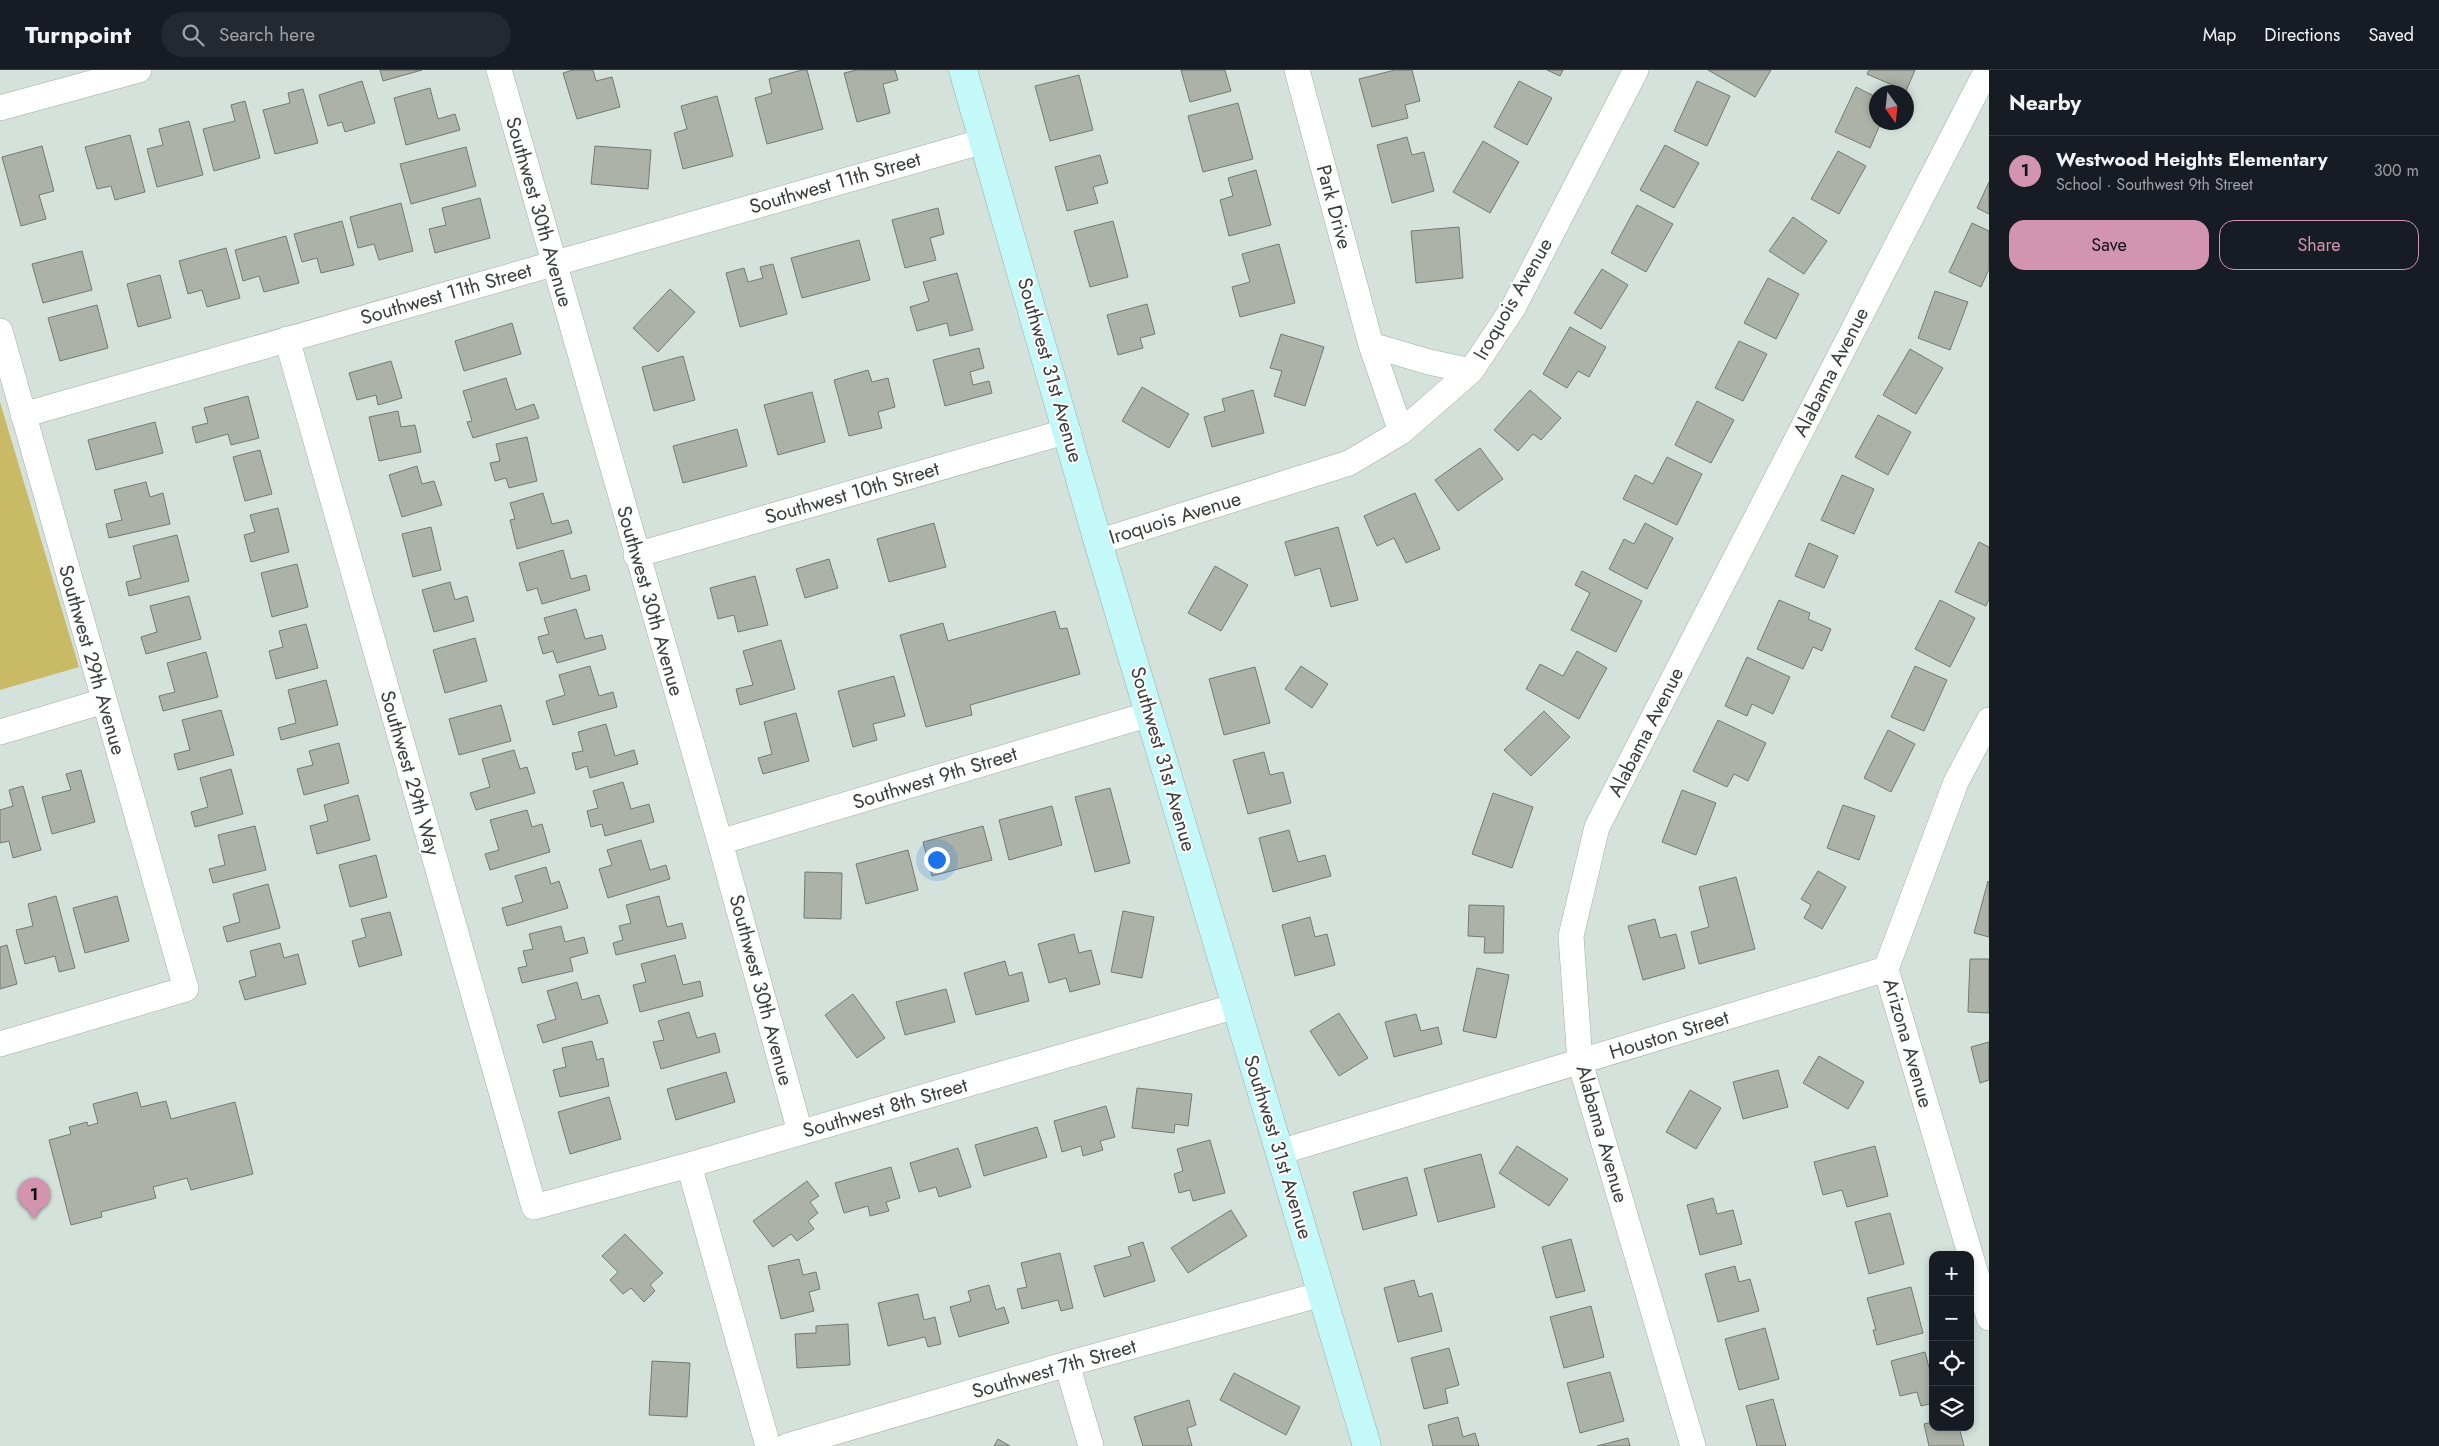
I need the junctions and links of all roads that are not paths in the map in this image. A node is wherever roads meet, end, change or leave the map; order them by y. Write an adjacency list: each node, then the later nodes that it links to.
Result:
1 (139, 70): 7 (street)
2 (499, 70): 9 (street, Southwest 30th Avenue)
3 (963, 70): 8 (main road, Southwest 31st Avenue)
4 (1298, 70): 12 (street, Park Drive)
5 (1636, 70): 13 (street, Iroquois Avenue)
6 (1987, 70): 27 (street, Alabama Avenue)
7 (0, 108)
8 (984, 140): 9 (street, Southwest 11th Street); 15 (main road, Southwest 31st Avenue)
9 (553, 264): 11 (street, Southwest 11th Street); 18 (street, Southwest 30th Avenue)
10 (0, 331): 14 (street, Southwest 29th Avenue)
11 (287, 339): 14 (street, Southwest 11th Street); 31 (street, Southwest 29th Way)
12 (1371, 344): 13 (street); 16 (street, Park Drive)
13 (1471, 371): 16 (street, Iroquois Avenue)
14 (23, 415): 19 (street, Southwest 29th Avenue)
15 (1068, 431): 17 (main road, Southwest 31st Avenue); 18 (street, Southwest 10th Street)
16 (1401, 432): 17 (street, Iroquois Avenue)
17 (1098, 542): 20 (main road, Southwest 31st Avenue)
18 (636, 554): 23 (street, Southwest 30th Avenue)
19 (104, 701): 22 (street); 26 (street, Southwest 29th Avenue)
20 (1150, 714): 23 (street, Southwest 9th Street); 25 (main road, Southwest 31st Avenue)
21 (1989, 720): 24 (street, Arizona Avenue)
22 (0, 732)
23 (720, 842): 28 (street, Southwest 30th Avenue)
24 (1886, 969): 27 (street, Houston Street); 33 (street, Arizona Avenue)
25 (1236, 1006): 28 (street, Southwest 8th Street); 29 (main road, Southwest 31st Avenue)
26 (0, 1044)
27 (1580, 1062): 29 (street, Houston Street); 40 (street, Alabama Avenue)
28 (800, 1132): 30 (street, Southwest 8th Street)
29 (1280, 1152): 32 (main road, Southwest 31st Avenue)
30 (689, 1165): 31 (street, Southwest 8th Street); 36 (street)
31 (534, 1207)
32 (1322, 1294): 34 (street, Southwest 7th Street); 39 (main road, Southwest 31st Avenue)
33 (1989, 1318)
34 (1067, 1364): 35 (street, Southwest 7th Street); 38 (street)
35 (826, 1441): 37 (street, Southwest 7th Street)
36 (768, 1446)
37 (787, 1446)
38 (1091, 1446)
39 (1367, 1446)
40 (1693, 1446)

